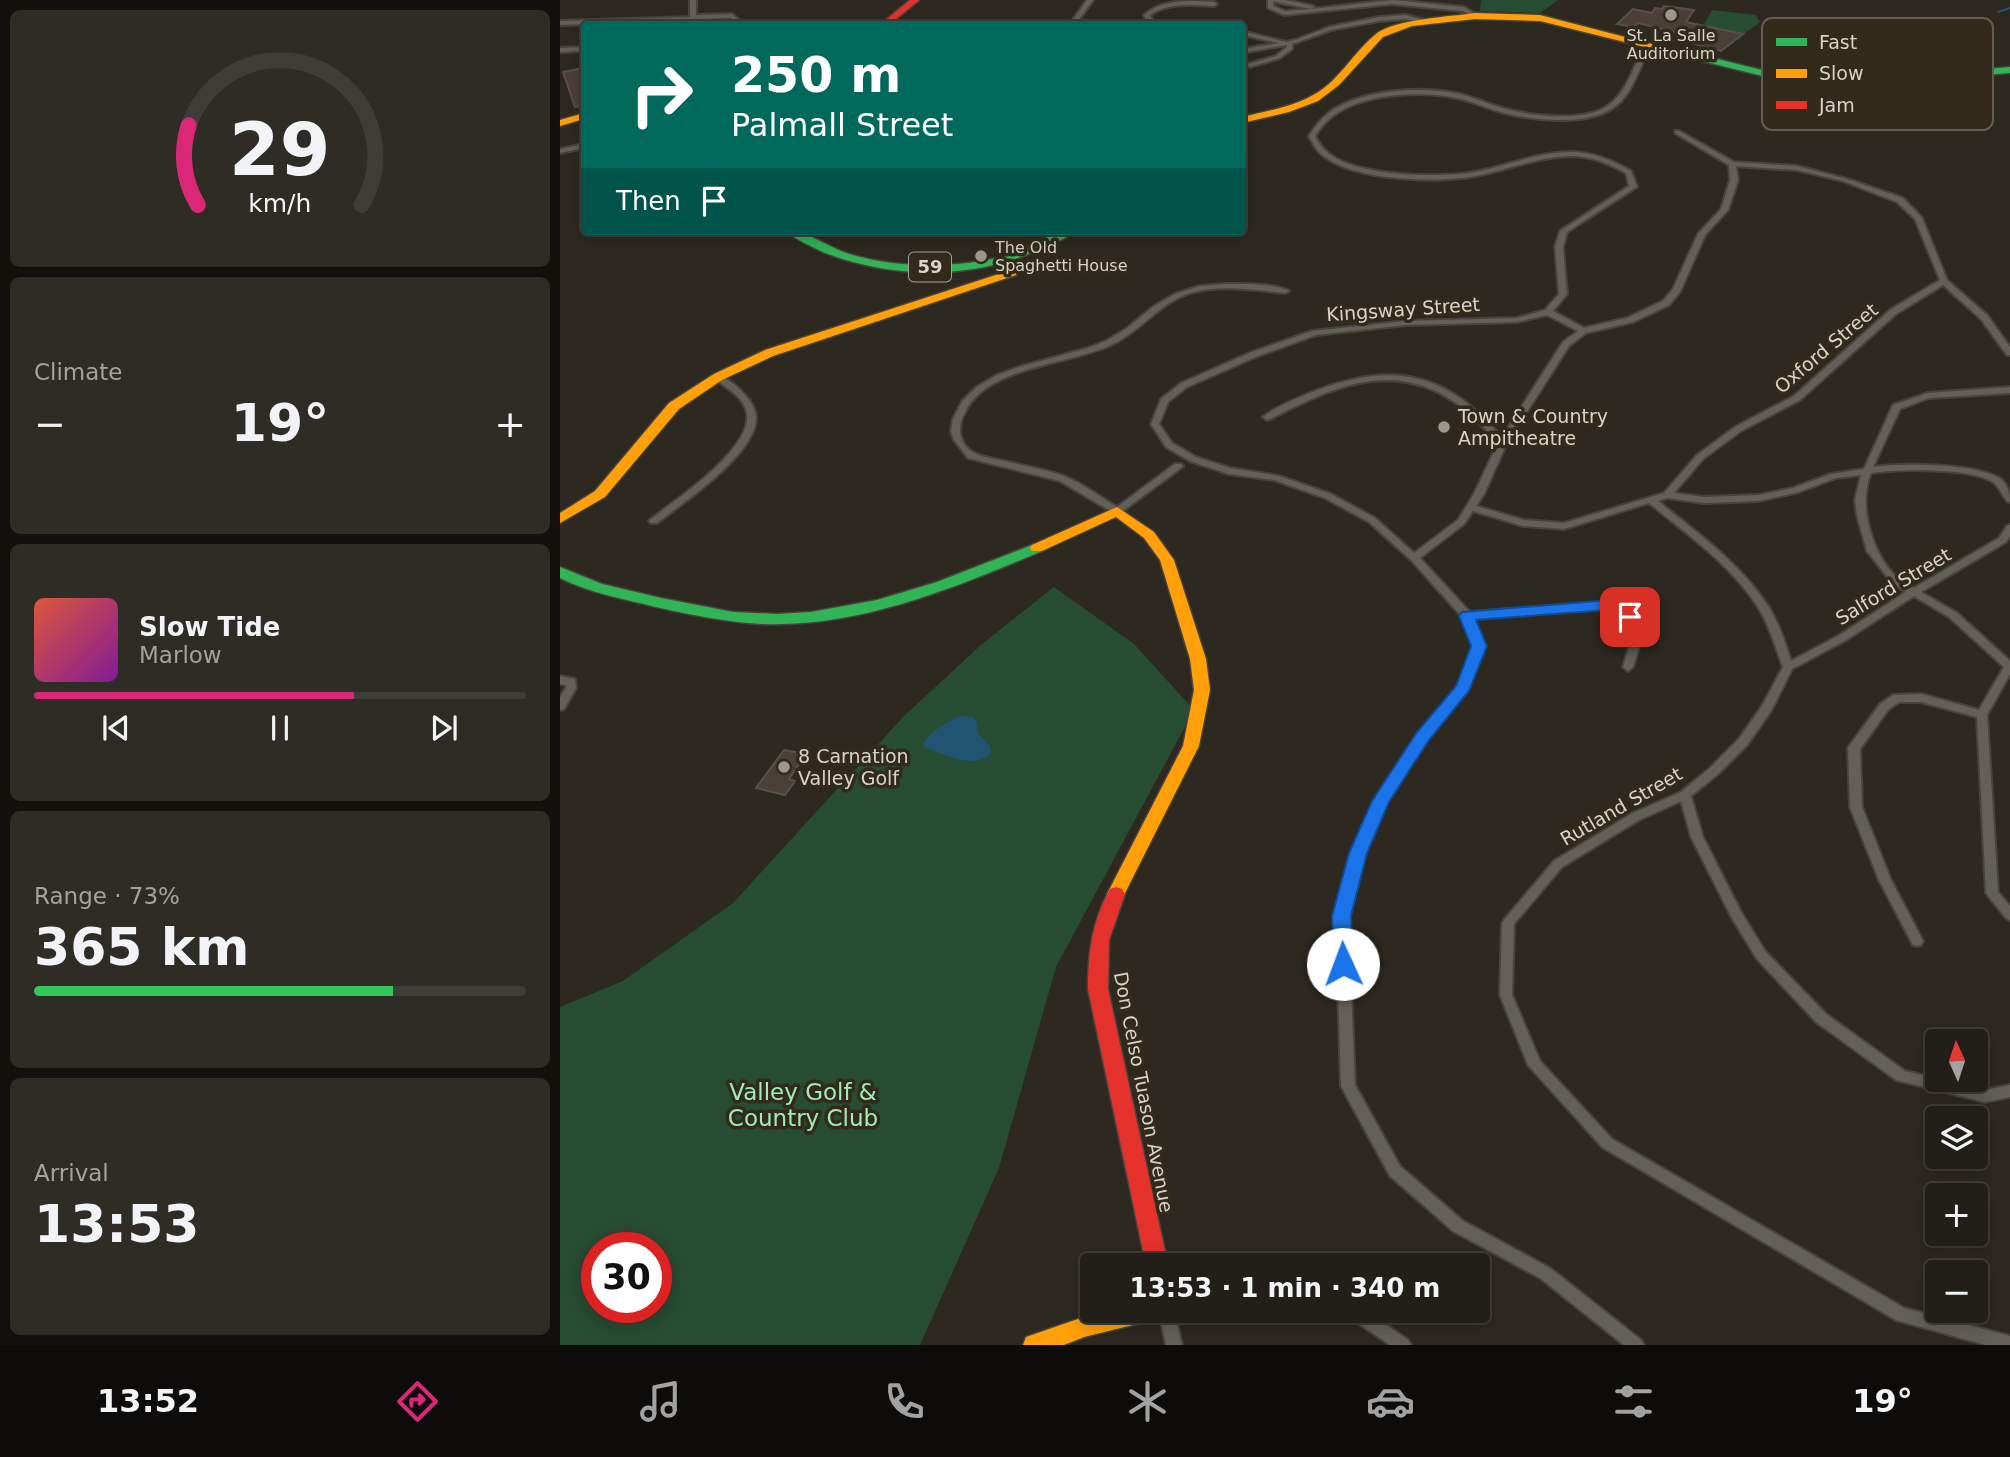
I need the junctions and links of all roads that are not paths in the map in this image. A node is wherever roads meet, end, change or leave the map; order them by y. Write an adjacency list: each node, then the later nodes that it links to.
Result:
1 (693, 0): 10 (street)
2 (915, 0): 13 (street)
3 (1090, 0): 14 (street)
4 (1274, 0): 8 (street); 8 (street)
5 (1372, 0): 6 (street)
6 (1391, 1): 8 (street); 9 (street)
7 (1214, 4): 15 (street)
8 (1324, 10)
9 (1475, 16): 16 (street); 21 (street)
10 (693, 20): 11 (street); 12 (street)
11 (649, 21)
12 (738, 21)
13 (889, 21)
14 (1075, 21)
15 (1150, 21)
16 (1426, 21): 20 (street); 28 (street)
17 (560, 23): 18 (street)
18 (581, 23)
19 (1246, 34): 20 (street)
20 (1289, 44): 24 (street); 25 (street)
21 (1648, 45): 26 (street); 39 (street)
22 (581, 49): 23 (street)
23 (560, 50)
24 (1246, 50)
25 (1250, 65)
26 (1762, 73)
27 (581, 117): 29 (street)
28 (1246, 119)
29 (560, 123)
30 (1677, 132): 33 (street)
31 (581, 147): 32 (street)
32 (560, 151)
33 (1731, 164): 37 (street); 40 (street)
34 (799, 235): 36 (street, 59)
35 (1060, 235): 36 (street, 59)
36 (1002, 260): 42 (street)
37 (1944, 281): 41 (street); 48 (street, Oxford Street)
38 (1285, 291): 52 (street)
39 (1548, 312): 40 (street); 56 (street, Kingsway Street)
40 (1583, 331): 45 (street)
41 (2010, 353)
42 (718, 377): 53 (street); 54 (street)
43 (2010, 390): 47 (street)
44 (1267, 417): 45 (street)
45 (1503, 443): 51 (street)
46 (1178, 466): 52 (street)
47 (1867, 469): 48 (street); 49 (street); 58 (street)
48 (1667, 495): 50 (street)
49 (2010, 499)
50 (1651, 500): 51 (street); 62 (street)
51 (1471, 507): 56 (street)
52 (1117, 511): 57 (street); 70 (street, Don Celso Tuason Avenue)
53 (560, 519)
54 (654, 521)
55 (2010, 528): 58 (street, Salford Street)
56 (1414, 558): 59 (street, Kingsway Street)
57 (560, 572)
58 (1912, 593): 60 (street); 62 (street, Salford Street)
59 (1467, 616): 61 (street); 78 (street, Kingsway Street)
60 (2010, 665): 65 (street)
61 (1628, 667)
62 (1788, 667): 66 (street, Rutland Street)
63 (560, 680): 64 (street)
64 (560, 706)
65 (1982, 715): 67 (street); 68 (street)
66 (1685, 795): 69 (street); 74 (street, Rutland Street)
67 (2010, 915)
68 (1917, 942)
69 (2010, 1091)
70 (1154, 1253)
71 (1096, 1323): 75 (street)
72 (1169, 1323): 76 (street)
73 (1371, 1323): 77 (street)
74 (2010, 1344)
75 (1034, 1345)
76 (1174, 1345)
77 (1403, 1345)
78 (1636, 1345)

